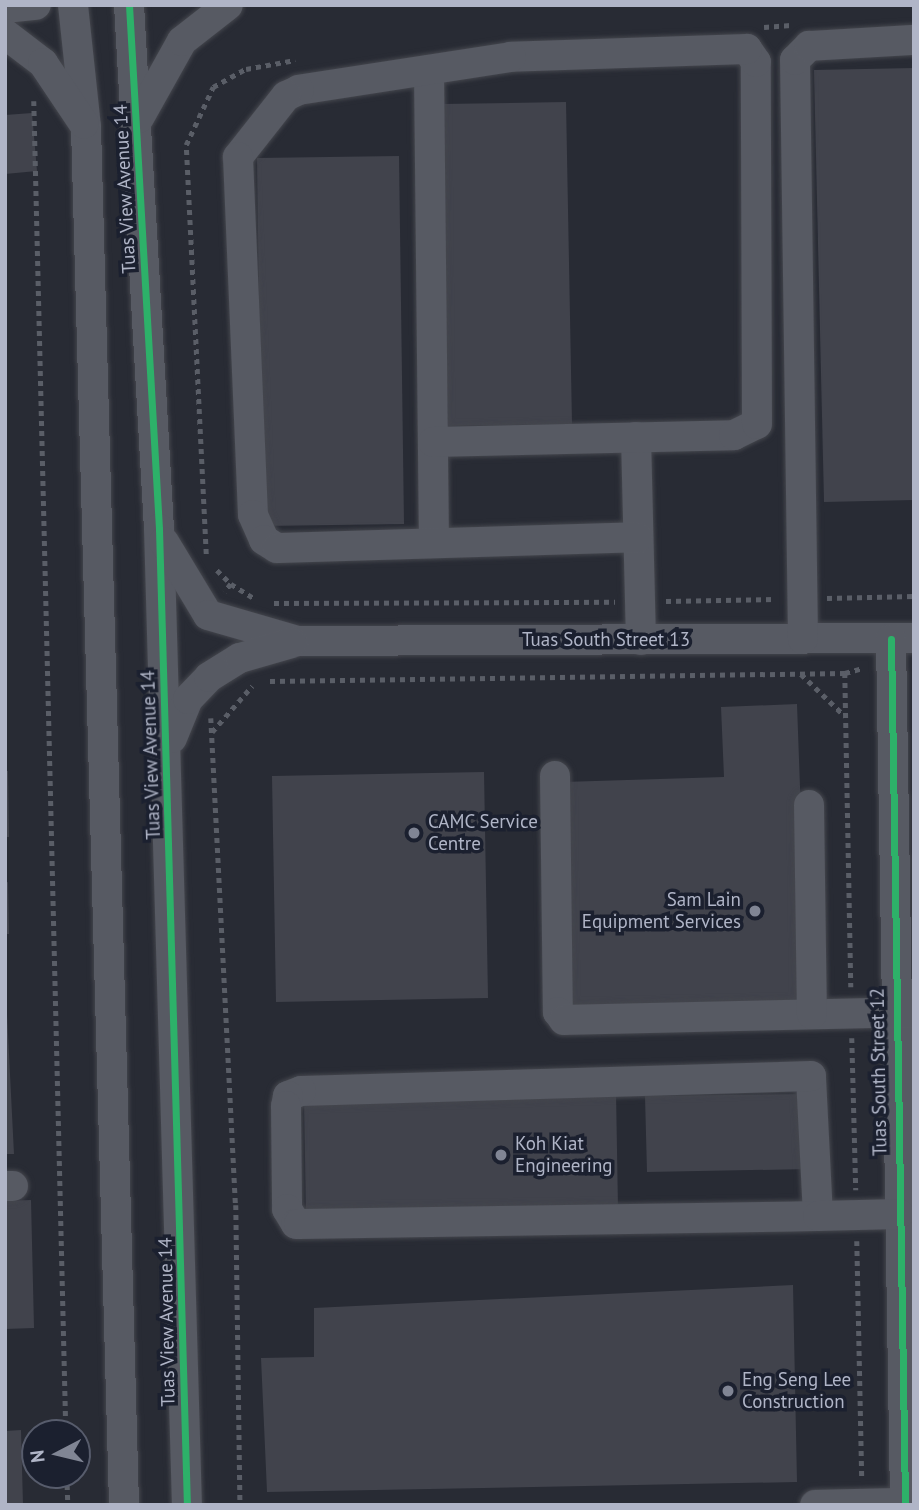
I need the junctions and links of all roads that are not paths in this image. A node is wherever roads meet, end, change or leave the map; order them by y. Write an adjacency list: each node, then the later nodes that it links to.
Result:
1 (36, 5): 5 (street)
2 (73, 5): 10 (street, Tuas View Avenue 14)
3 (129, 5): 9 (street, Tuas View Avenue 14)
4 (228, 5): 9 (street)
5 (5, 8)
6 (5, 34): 10 (street)
7 (914, 40): 16 (street)
8 (429, 70): 11 (street); 12 (street); 15 (street)
9 (137, 123): 13 (street, Tuas View Avenue 14)
10 (86, 127): 29 (street, Tuas View Avenue 14)
11 (636, 437): 12 (street); 14 (street)
12 (433, 442): 15 (street)
13 (159, 529): 18 (street, Tuas South Street 13); 20 (street, Tuas View Avenue 14)
14 (638, 537): 15 (street); 17 (street)
15 (434, 543)
16 (803, 639): 17 (street, Tuas South Street 13); 19 (street, Tuas South Street 13)
17 (641, 640): 18 (street, Tuas South Street 13)
18 (298, 641): 20 (street, Tuas South Street 13)
19 (899, 647): 23 (street, Tuas South Street 12)
20 (168, 752): 30 (street, Tuas View Avenue 14)
21 (555, 776): 24 (street)
22 (808, 805): 24 (street)
23 (903, 1012): 24 (street); 25 (street, Tuas South Street 12)
24 (812, 1014)
25 (899, 1214): 26 (street); 27 (street, Tuas South Street 12)
26 (818, 1216): 26 (street)
27 (908, 1329): 28 (street, Tuas South Street 12)
28 (905, 1504): 31 (street)
29 (124, 1505)
30 (187, 1505)
31 (815, 1505)

